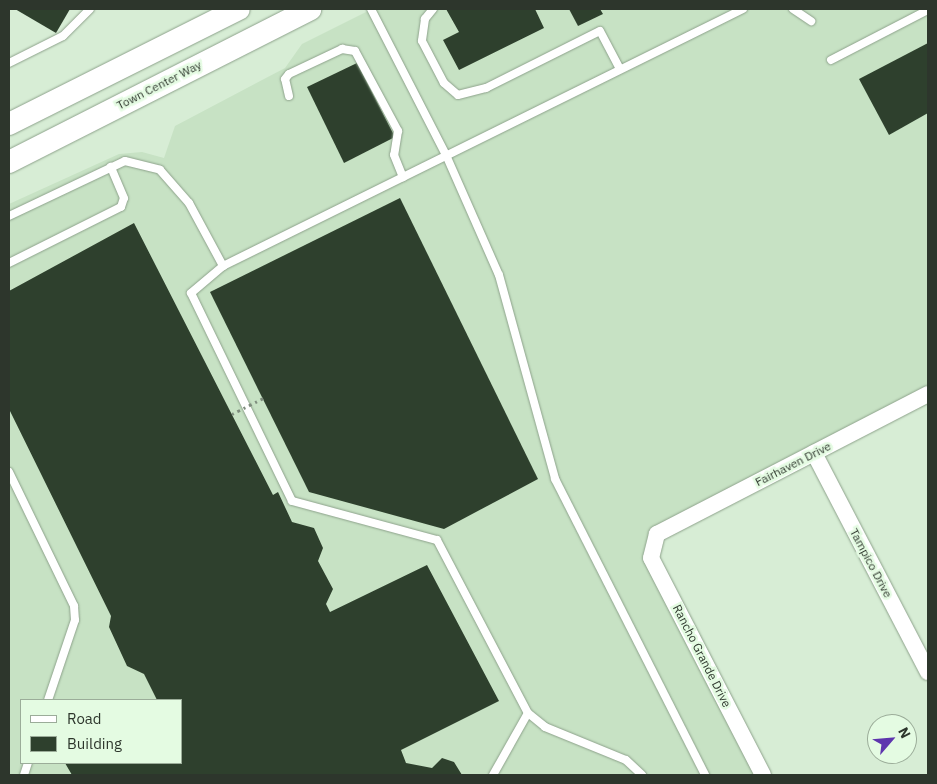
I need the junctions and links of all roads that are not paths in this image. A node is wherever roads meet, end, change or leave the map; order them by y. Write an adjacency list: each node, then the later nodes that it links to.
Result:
1 (90, 9): 11 (lane)
2 (239, 9): 14 (street)
3 (310, 9): 16 (street, Town Center Way)
4 (371, 9): 15 (lane)
5 (433, 9): 12 (lane)
6 (743, 9): 12 (lane)
7 (793, 9): 9 (lane)
8 (928, 10): 10 (lane)
9 (811, 21)
10 (831, 60)
11 (9, 64)
12 (620, 69): 15 (lane)
13 (289, 96): 18 (lane)
14 (9, 124)
15 (446, 155): 18 (lane); 31 (lane)
16 (9, 162)
17 (111, 167): 19 (lane); 20 (lane); 21 (lane)
18 (403, 177): 21 (lane)
19 (9, 216)
20 (9, 263)
21 (223, 266): 28 (lane)
22 (928, 394): 23 (street, Fairhaven Drive)
23 (814, 454): 25 (street, Fairhaven Drive); 26 (street, Tampico Drive)
24 (9, 472): 27 (lane)
25 (657, 534): 32 (street, Rancho Grande Drive)
26 (928, 672)
27 (48, 699)
28 (528, 713): 29 (lane); 30 (lane)
29 (494, 775)
30 (642, 775)
31 (706, 775)
32 (763, 775)

